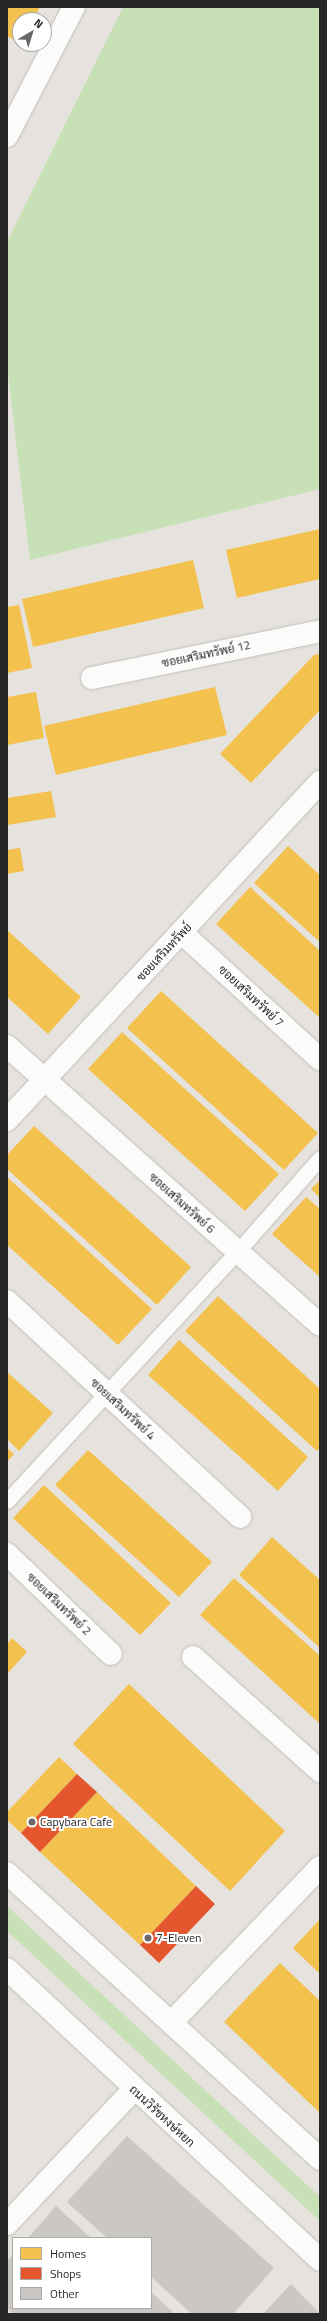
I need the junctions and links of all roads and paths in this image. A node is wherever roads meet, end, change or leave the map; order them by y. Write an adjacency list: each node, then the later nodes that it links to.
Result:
1 (74, 7): 2 (street)
2 (7, 136)
3 (320, 631): 4 (street, ซอยเสริมทรัพย์ 12)
4 (92, 678)
5 (318, 789): 6 (street, ซอยเสริมทรัพย์)
6 (182, 933): 8 (street, ซอยเสริมทรัพย์ 7); 9 (street, ซอยเสริมทรัพย์)
7 (7, 1046): 9 (street, ซอยเสริมทรัพย์ 6)
8 (320, 1059)
9 (44, 1080): 10 (street, ซอยเสริมทรัพย์); 12 (street, ซอยเสริมทรัพย์ 6)
10 (7, 1120)
11 (320, 1158): 12 (lane)
12 (237, 1252): 14 (street, ซอยเสริมทรัพย์ 6); 15 (lane)
13 (7, 1301): 15 (street, ซอยเสริมทรัพย์ 4)
14 (320, 1325)
15 (106, 1393): 16 (lane); 17 (street, ซอยเสริมทรัพย์ 4)
16 (7, 1501)
17 (240, 1517)
18 (7, 1554): 19 (street, ซอยเสริมทรัพย์ 2)
19 (111, 1654)
20 (193, 1658): 21 (street)
21 (320, 1771)
22 (320, 1866): 25 (street)
23 (7, 1873): 25 (street)
24 (7, 1969): 26 (street, ถนนวิรัชหงษ์หยก)
25 (172, 2022): 27 (street)
26 (134, 2090): 28 (street); 29 (street, ถนนวิรัชหงษ์หยก)
27 (320, 2159)
28 (7, 2224)
29 (320, 2260)

